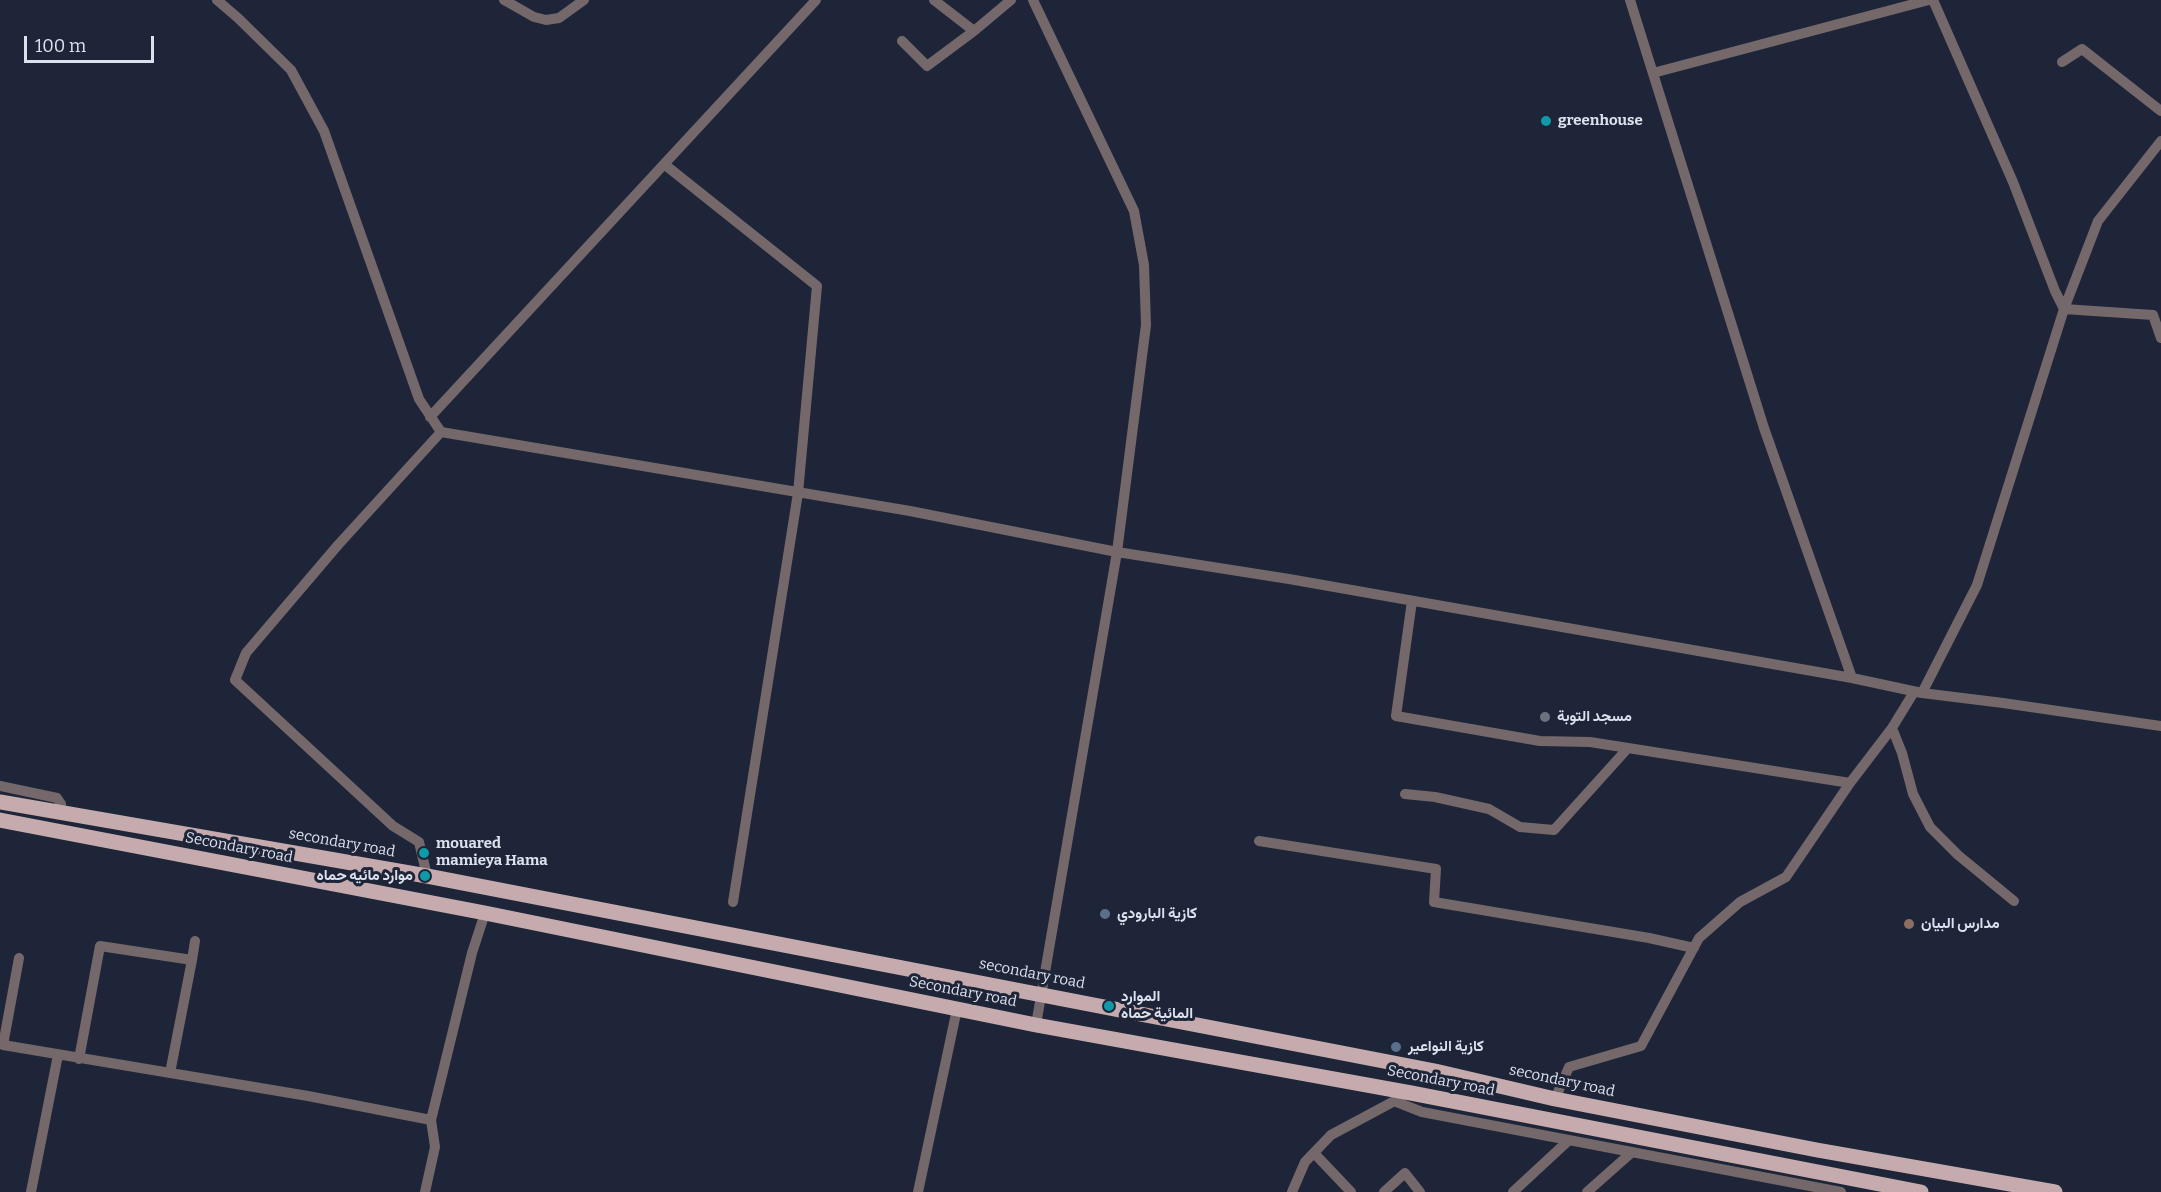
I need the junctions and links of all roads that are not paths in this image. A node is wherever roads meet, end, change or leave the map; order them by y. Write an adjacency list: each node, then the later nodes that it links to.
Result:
1 (217, 0): 19 (street)
2 (504, 0): 3 (street)
3 (584, 0)
4 (816, 0): 16 (street)
5 (934, 0): 10 (street)
6 (1011, 0): 10 (street)
7 (1033, 0): 22 (street)
8 (1630, 0): 13 (street)
9 (1931, 0): 13 (street); 17 (street)
10 (974, 31): 11 (street)
11 (902, 41)
12 (2062, 62): 14 (street)
13 (1653, 73): 24 (street)
14 (2161, 111)
15 (2161, 141): 17 (street)
16 (664, 164): 19 (street); 21 (street)
17 (2064, 309): 18 (street); 25 (street)
18 (2161, 338)
19 (430, 417): 20 (street)
20 (441, 432): 21 (street); 36 (street)
21 (798, 493): 22 (street); 38 (street)
22 (1117, 552): 23 (street); 44 (street)
23 (1412, 601): 24 (street); 28 (street)
24 (1852, 678): 25 (street)
25 (1918, 693): 26 (street); 27 (street)
26 (2161, 726)
27 (1892, 728): 29 (street); 37 (street)
28 (1628, 748): 29 (street); 31 (street)
29 (1850, 783): 41 (street)
30 (0, 786): 33 (street)
31 (1406, 794)
32 (0, 802): 33 (main road, secondary road)
33 (59, 813): 36 (main road, secondary road)
34 (0, 820): 39 (main road, Secondary road)
35 (1259, 841): 41 (street)
36 (427, 876): 44 (main road, secondary road)
37 (2014, 901)
38 (732, 902)
39 (485, 913): 45 (main road, Secondary road); 53 (street)
40 (195, 941): 43 (street)
41 (1694, 948): 51 (street)
42 (19, 958): 47 (street)
43 (192, 960): 48 (street); 49 (street)
44 (1041, 994): 46 (street); 51 (main road, secondary road)
45 (957, 1009): 46 (main road, Secondary road); 60 (street)
46 (1036, 1025): 50 (main road, Secondary road)
47 (58, 1055): 48 (street); 58 (street)
48 (79, 1059): 49 (street)
49 (170, 1074): 53 (street)
50 (1411, 1093): 52 (street); 57 (main road, Secondary road)
51 (1554, 1099): 69 (main road, secondary road)
52 (1394, 1101): 54 (street); 55 (street)
53 (431, 1120): 59 (street)
54 (1568, 1141): 56 (street); 65 (street)
55 (1314, 1153): 61 (street); 62 (street)
56 (1631, 1153): 57 (street); 66 (street)
57 (1812, 1183): 67 (street); 68 (main road, Secondary road)
58 (31, 1192)
59 (425, 1192)
60 (918, 1192)
61 (1292, 1192)
62 (1351, 1192)
63 (1384, 1192): 64 (street)
64 (1420, 1192)
65 (1513, 1192)
66 (1587, 1192)
67 (1841, 1192)
68 (1921, 1192)
69 (2055, 1192)

